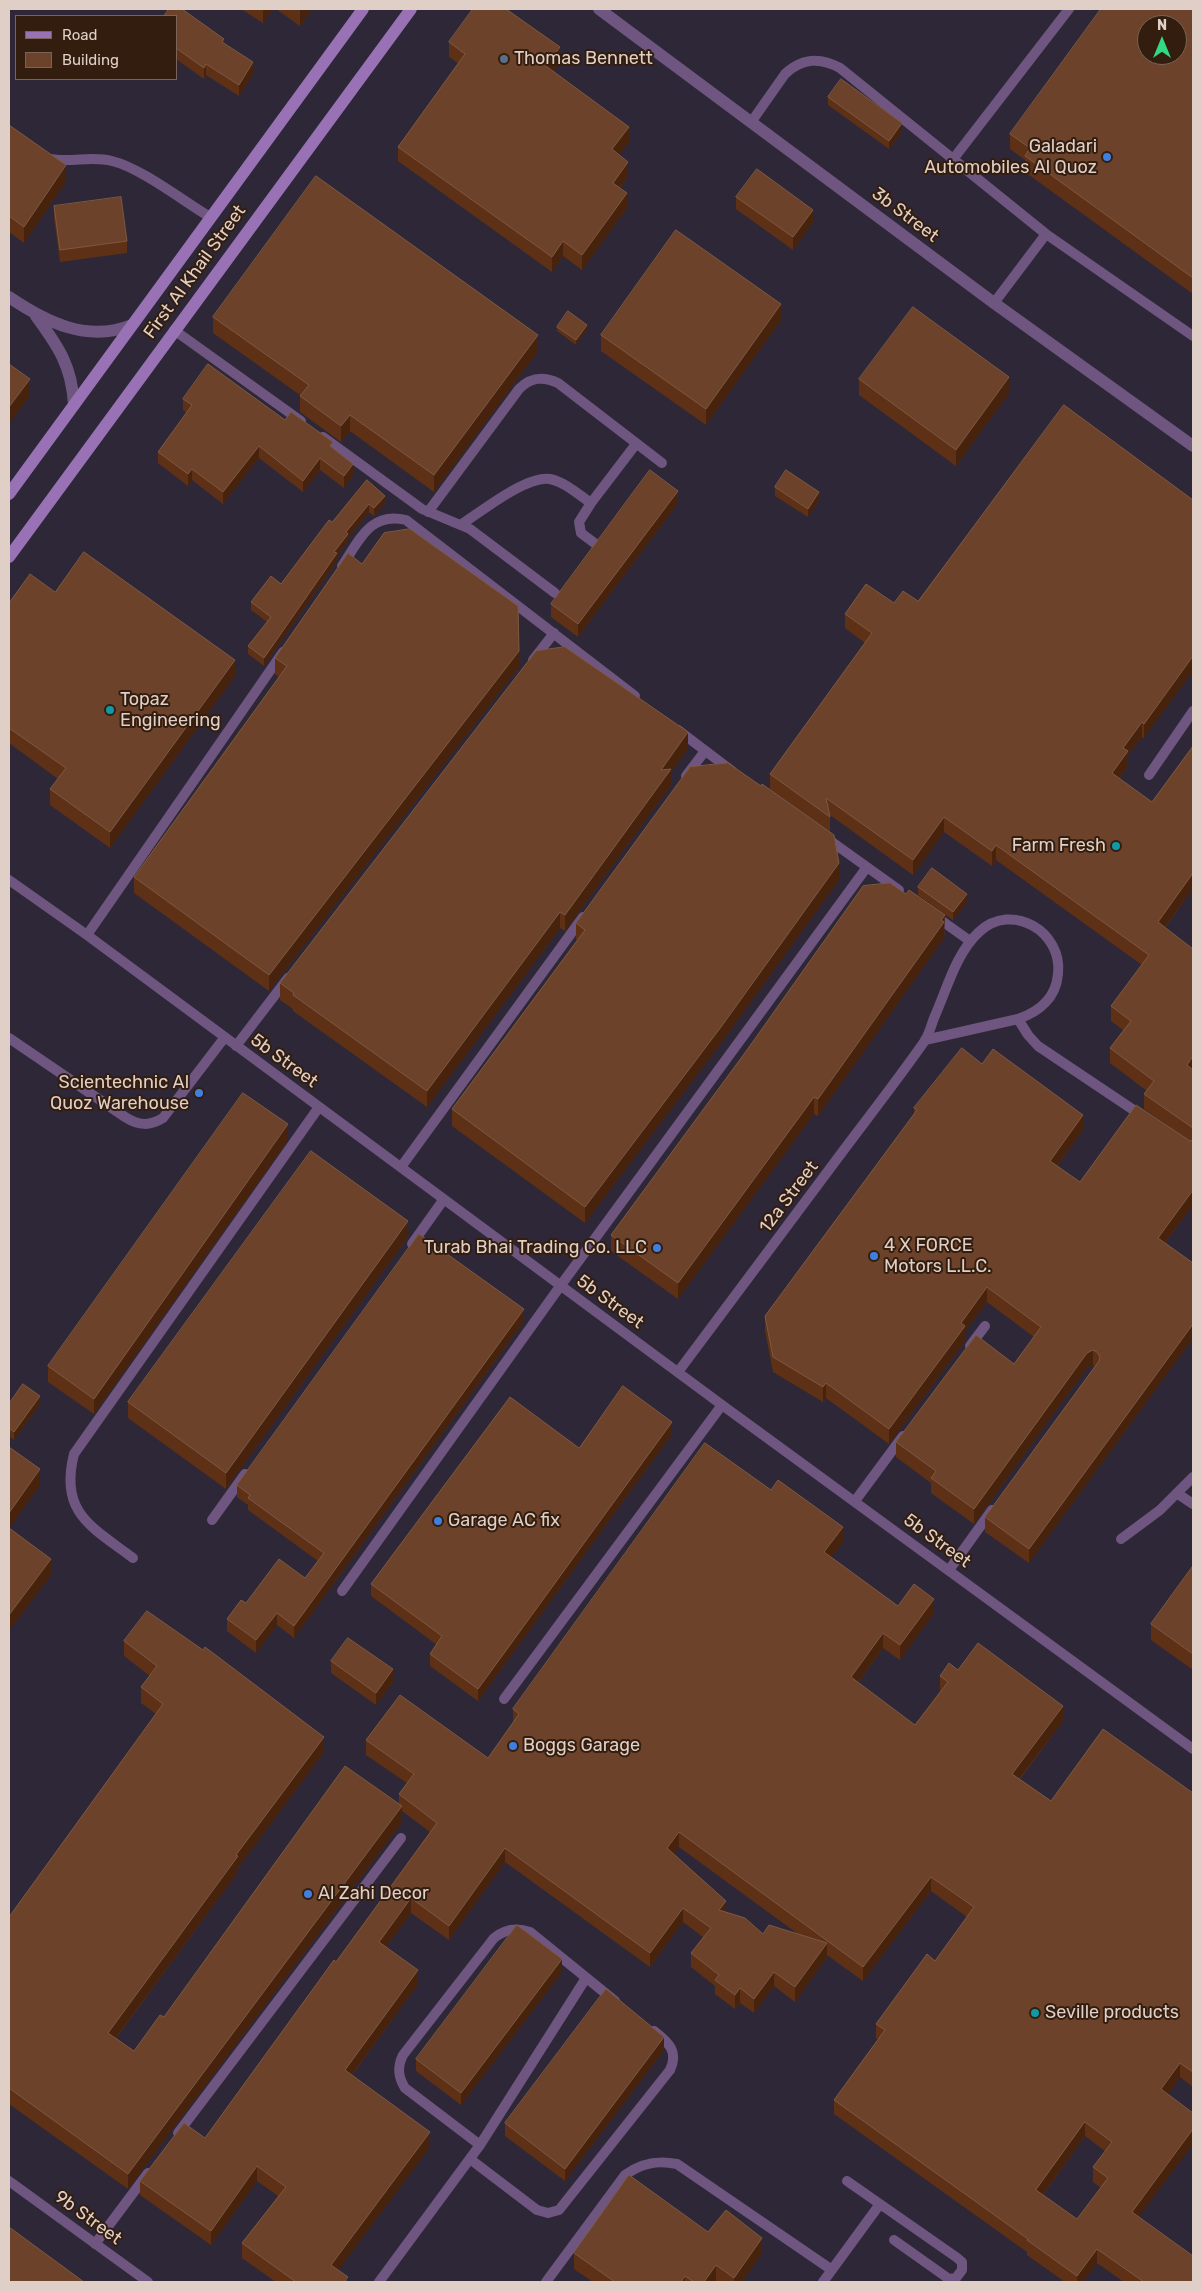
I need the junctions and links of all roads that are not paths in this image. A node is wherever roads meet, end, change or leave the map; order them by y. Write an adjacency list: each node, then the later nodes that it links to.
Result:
1 (363, 9): 8 (main road, First Al Khail Street)
2 (411, 9): 14 (main road, First Al Khail Street)
3 (599, 9): 5 (street, 3b Street)
4 (1069, 9): 7 (lane)
5 (752, 122): 7 (lane); 11 (street, 3b Street)
6 (40, 153): 8 (lane)
7 (954, 158): 9 (lane)
8 (210, 217): 13 (main road, First Al Khail Street)
9 (1046, 234): 11 (lane); 15 (lane)
10 (9, 297): 12 (street)
11 (994, 303): 18 (street, 3b Street)
12 (36, 316): 13 (street); 16 (street)
13 (132, 325): 16 (main road, First Al Khail Street)
14 (174, 330): 22 (lane); 25 (main road, First Al Khail Street)
15 (1193, 336)
16 (74, 404): 20 (main road, First Al Khail Street)
17 (636, 444): 19 (lane); 21 (lane); 22 (lane)
18 (1193, 446)
19 (662, 464)
20 (9, 494)
21 (591, 503): 23 (lane); 24 (lane)
22 (428, 512): 23 (lane)
23 (462, 524): 27 (lane)
24 (597, 545)
25 (9, 557)
26 (334, 577): 28 (lane)
27 (555, 593)
28 (554, 633): 30 (lane); 31 (lane)
29 (289, 642): 44 (lane)
30 (524, 672)
31 (644, 704)
32 (1193, 711): 35 (lane)
33 (667, 721): 34 (lane)
34 (704, 751): 36 (lane); 37 (lane)
35 (1149, 776)
36 (745, 780)
37 (681, 783)
38 (818, 832): 39 (lane)
39 (867, 867): 41 (lane); 57 (lane)
40 (9, 880): 44 (lane, 5b Street)
41 (906, 896)
42 (922, 907): 45 (lane)
43 (588, 911): 54 (lane)
44 (87, 935): 49 (lane, 5b Street)
45 (970, 941): 47 (lane, 12a Street); 50 (lane, 12a Street)
46 (296, 968): 51 (lane)
47 (1018, 1019): 50 (lane, 12a Street); 53 (lane)
48 (9, 1038): 49 (lane)
49 (224, 1038): 51 (lane, 5b Street)
50 (925, 1040): 60 (lane, 12a Street)
51 (236, 1046): 52 (lane, 5b Street)
52 (319, 1107): 54 (lane, 5b Street); 71 (lane)
53 (1154, 1123)
54 (401, 1167): 55 (lane, 5b Street)
55 (444, 1199): 56 (lane); 57 (lane, 5b Street)
56 (404, 1255)
57 (561, 1286): 60 (lane, 5b Street); 73 (lane)
58 (985, 1326): 59 (lane)
59 (961, 1358)
60 (678, 1372): 61 (lane, 5b Street)
61 (722, 1405): 67 (lane, 5b Street); 74 (lane)
62 (908, 1430): 67 (lane)
63 (252, 1464): 69 (lane)
64 (1193, 1477): 65 (lane)
65 (1178, 1494): 68 (lane); 70 (lane)
66 (1001, 1499): 72 (lane)
67 (855, 1501): 72 (lane, 5b Street)
68 (1193, 1504)
69 (212, 1520)
70 (1121, 1539)
71 (133, 1558)
72 (948, 1570): 75 (lane, 5b Street)
73 (342, 1591)
74 (504, 1699)
75 (1193, 1749)
76 (401, 1838): 80 (lane)
77 (586, 1978): 78 (lane); 81 (lane); 81 (lane)
78 (623, 2008)
79 (646, 2025): 82 (lane)
80 (173, 2141)
81 (480, 2145): 82 (lane)
82 (470, 2158): 91 (lane)
83 (155, 2164): 88 (lane)
84 (9, 2181): 88 (lane, 9b Street)
85 (847, 2181): 86 (lane)
86 (880, 2204): 87 (lane); 89 (lane)
87 (894, 2240)
88 (95, 2244): 90 (lane, 9b Street)
89 (832, 2270): 92 (lane); 93 (lane)
90 (148, 2282)
91 (379, 2282)
92 (546, 2282)
93 (823, 2282)

